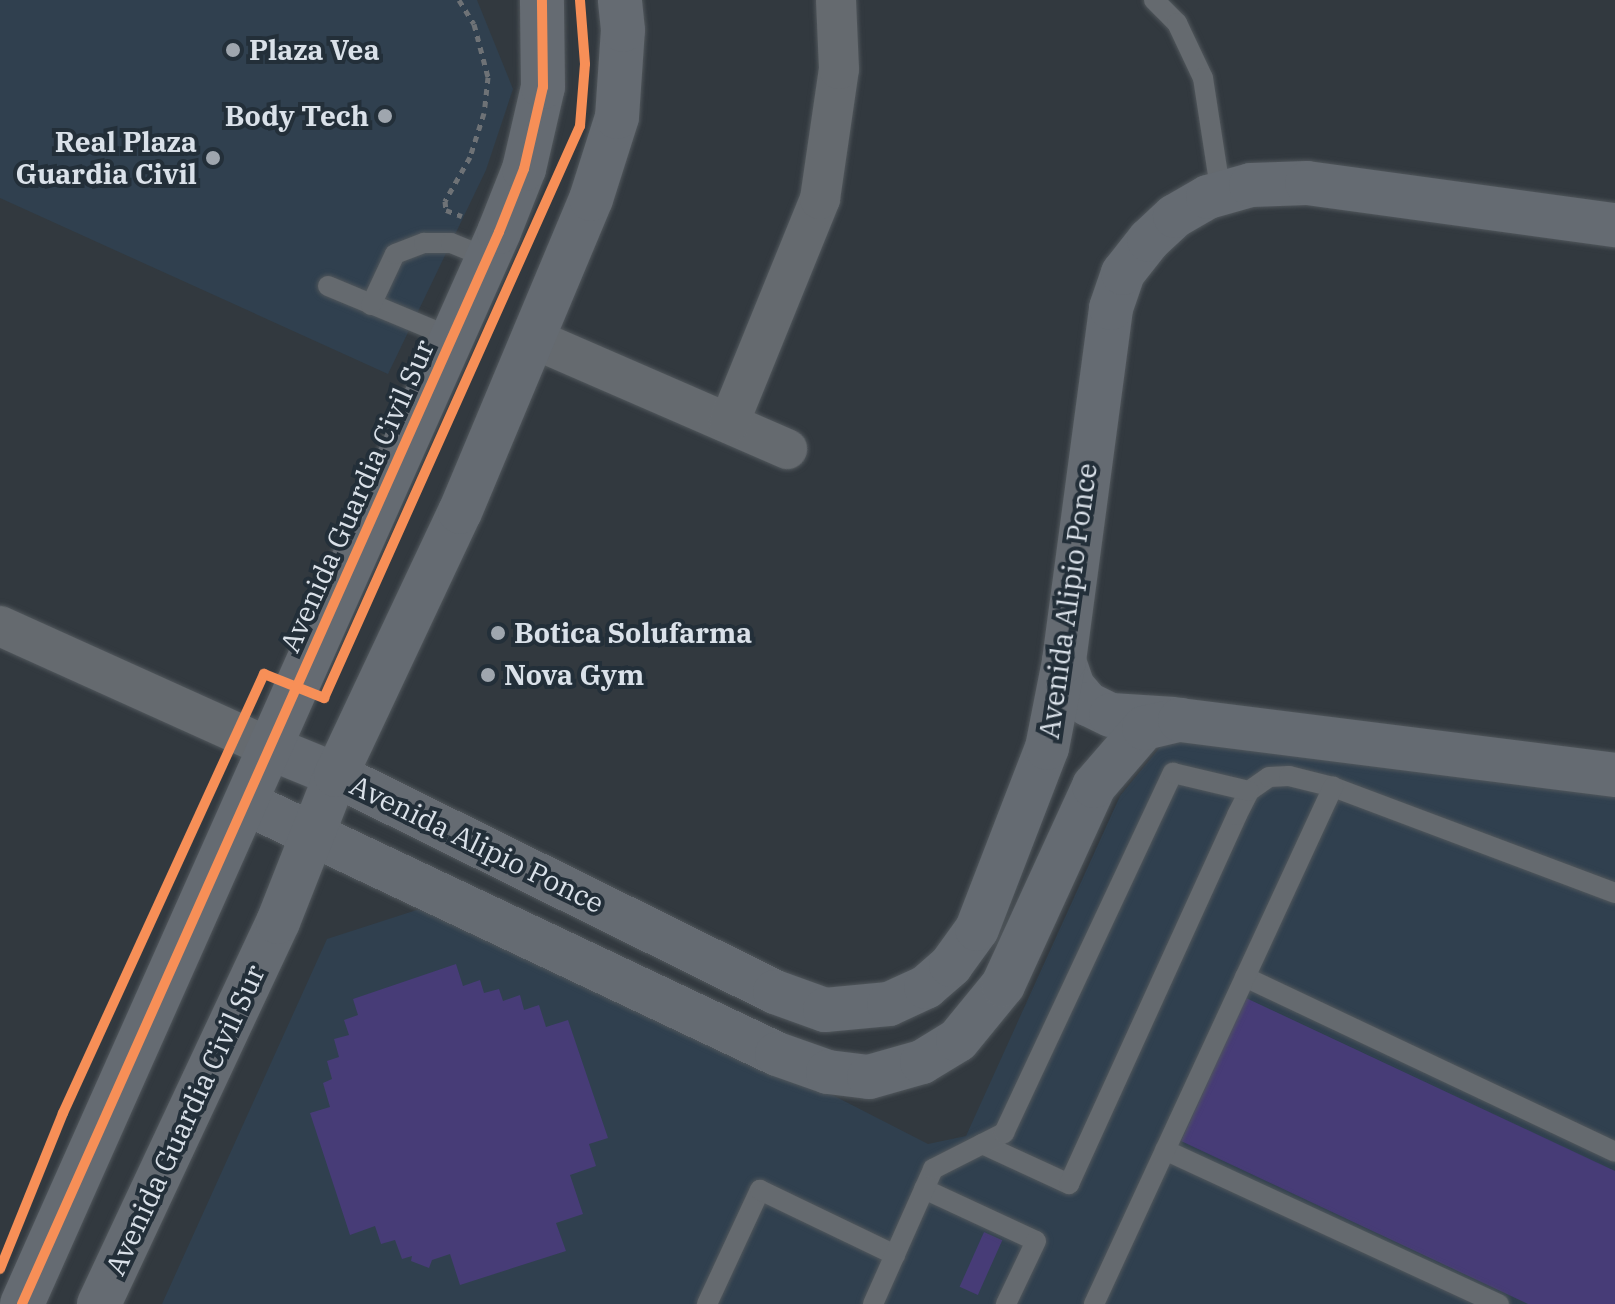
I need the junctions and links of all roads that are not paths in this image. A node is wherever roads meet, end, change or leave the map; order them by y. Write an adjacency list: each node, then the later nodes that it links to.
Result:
1 (542, 0): 7 (main road, Avenida Guardia Civil Sur)
2 (620, 0): 11 (main road, Avenida Guardia Civil Sur)
3 (836, 0): 12 (street)
4 (1154, 0): 5 (lane)
5 (1221, 194): 6 (main road, Avenida Alipio Ponce); 15 (main road, Avenida Alipio Ponce)
6 (1615, 225)
7 (494, 245): 9 (lane); 10 (main road, Avenida Guardia Civil Sur)
8 (328, 286): 9 (lane)
9 (371, 305): 10 (lane)
10 (453, 338): 17 (main road, Avenida Guardia Civil Sur)
11 (534, 339): 12 (street); 18 (main road, Avenida Guardia Civil Sur)
12 (729, 423): 13 (street)
13 (787, 449)
14 (0, 626): 17 (street, Avenida Alipio Ponce)
15 (1064, 661): 16 (main road); 18 (main road, Avenida Alipio Ponce)
16 (1180, 720): 19 (main road, Avenida Alipio Ponce); 24 (main road, Avenida Alipio Ponce)
17 (270, 748): 18 (main road, Avenida Alipio Ponce); 22 (main road, Avenida Guardia Civil Sur)
18 (336, 775): 23 (main road, Avenida Guardia Civil Sur)
19 (1615, 775)
20 (1333, 787): 21 (lane); 25 (lane); 27 (lane)
21 (1249, 791): 28 (lane); 28 (lane)
22 (246, 803): 23 (main road, Avenida Alipio Ponce); 33 (main road, Avenida Guardia Civil Sur)
23 (312, 833): 24 (main road, Avenida Alipio Ponce); 26 (main road, Avenida Guardia Civil Sur)
24 (380, 866): 26 (main road)
25 (1615, 893)
26 (278, 922): 34 (main road, Avenida Guardia Civil Sur)
27 (1245, 977): 29 (lane); 30 (lane)
28 (982, 1144): 31 (lane)
29 (1165, 1150): 38 (lane); 39 (lane)
30 (1615, 1152)
31 (924, 1189): 32 (lane); 37 (lane)
32 (895, 1255): 35 (lane); 36 (lane)
33 (22, 1304)
34 (99, 1304)
35 (707, 1304)
36 (873, 1304)
37 (1006, 1304)
38 (1094, 1304)
39 (1499, 1304)

